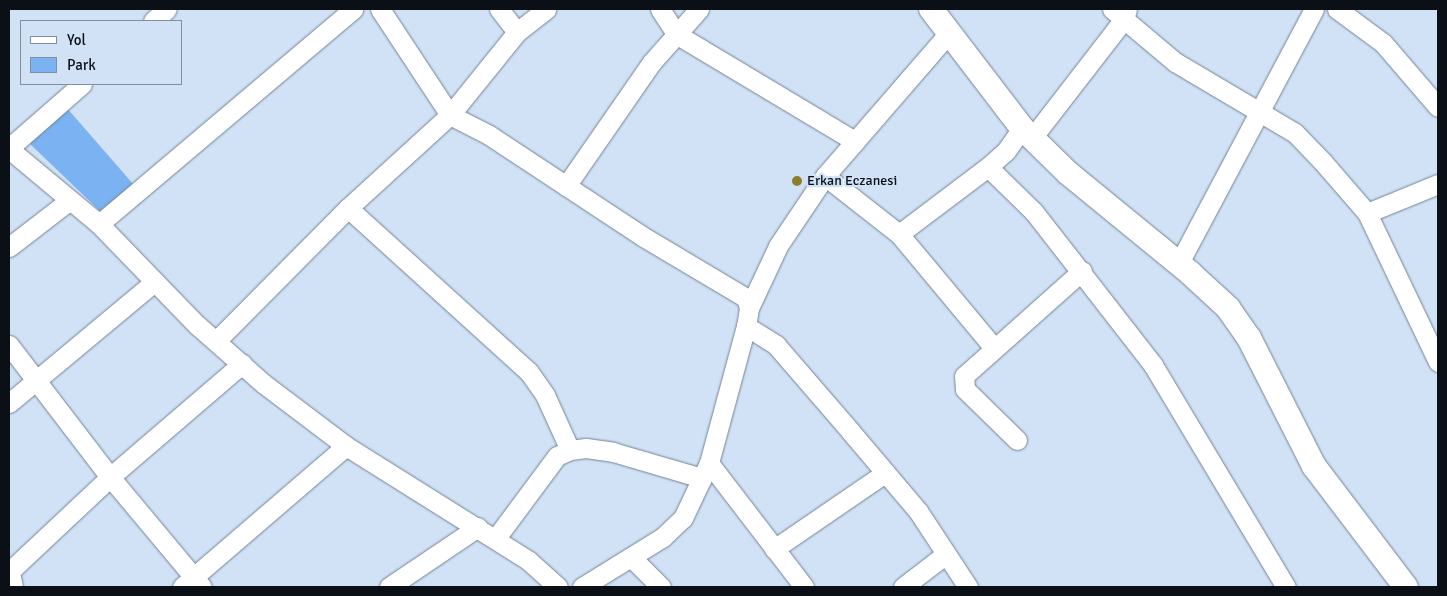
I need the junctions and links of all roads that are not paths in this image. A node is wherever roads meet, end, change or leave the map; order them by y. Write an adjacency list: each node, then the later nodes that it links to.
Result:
1 (167, 9): 12 (street)
2 (353, 9): 30 (street)
3 (380, 9): 19 (street)
4 (499, 9): 13 (street)
5 (546, 9): 13 (street)
6 (660, 9): 15 (street)
7 (698, 9): 15 (street)
8 (931, 9): 14 (main road)
9 (1314, 9): 18 (street)
10 (1337, 9): 17 (street)
11 (1121, 12): 18 (street); 20 (street)
12 (154, 20)
13 (518, 32): 19 (street)
14 (949, 33): 20 (main road); 21 (street)
15 (676, 34): 21 (street); 26 (street)
16 (81, 85): 22 (street)
17 (1438, 108)
18 (1261, 113): 29 (street); 33 (street)
19 (450, 115): 26 (street); 28 (street)
20 (1027, 133): 23 (street); 33 (main road)
21 (855, 141): 24 (street)
22 (9, 148): 27 (street)
23 (988, 167): 31 (street); 34 (street)
24 (825, 176): 31 (street); 36 (street)
25 (1438, 184): 29 (street)
26 (566, 186): 36 (street)
27 (70, 200): 30 (street); 32 (street)
28 (348, 208): 37 (street); 46 (street)
29 (1367, 212): 40 (street)
30 (99, 224): 35 (street)
31 (899, 234): 39 (street)
32 (9, 247)
33 (1179, 263): 65 (main road)
34 (1082, 271): 39 (street); 64 (street)
35 (154, 282): 37 (street); 42 (street)
36 (748, 317): 47 (street); 48 (street)
37 (216, 341): 41 (street)
38 (9, 345): 42 (street)
39 (993, 348): 44 (street)
40 (1438, 362)
41 (242, 364): 45 (street); 49 (street)
42 (37, 380): 43 (street); 49 (street)
43 (9, 403)
44 (1017, 440)
45 (346, 446): 50 (street); 56 (street)
46 (570, 450): 47 (street); 51 (street)
47 (706, 470): 52 (street); 54 (street)
48 (886, 473): 52 (street); 53 (street)
49 (110, 477): 55 (street); 56 (street)
50 (478, 527): 51 (street); 57 (street)
51 (496, 538): 58 (street)
52 (774, 549): 61 (street)
53 (946, 554): 62 (street); 63 (street)
54 (632, 558): 59 (street); 60 (street)
55 (11, 575)
56 (193, 584)
57 (389, 587)
58 (558, 587)
59 (582, 587)
60 (661, 587)
61 (804, 587)
62 (903, 587)
63 (968, 587)
64 (1286, 587)
65 (1406, 587)

